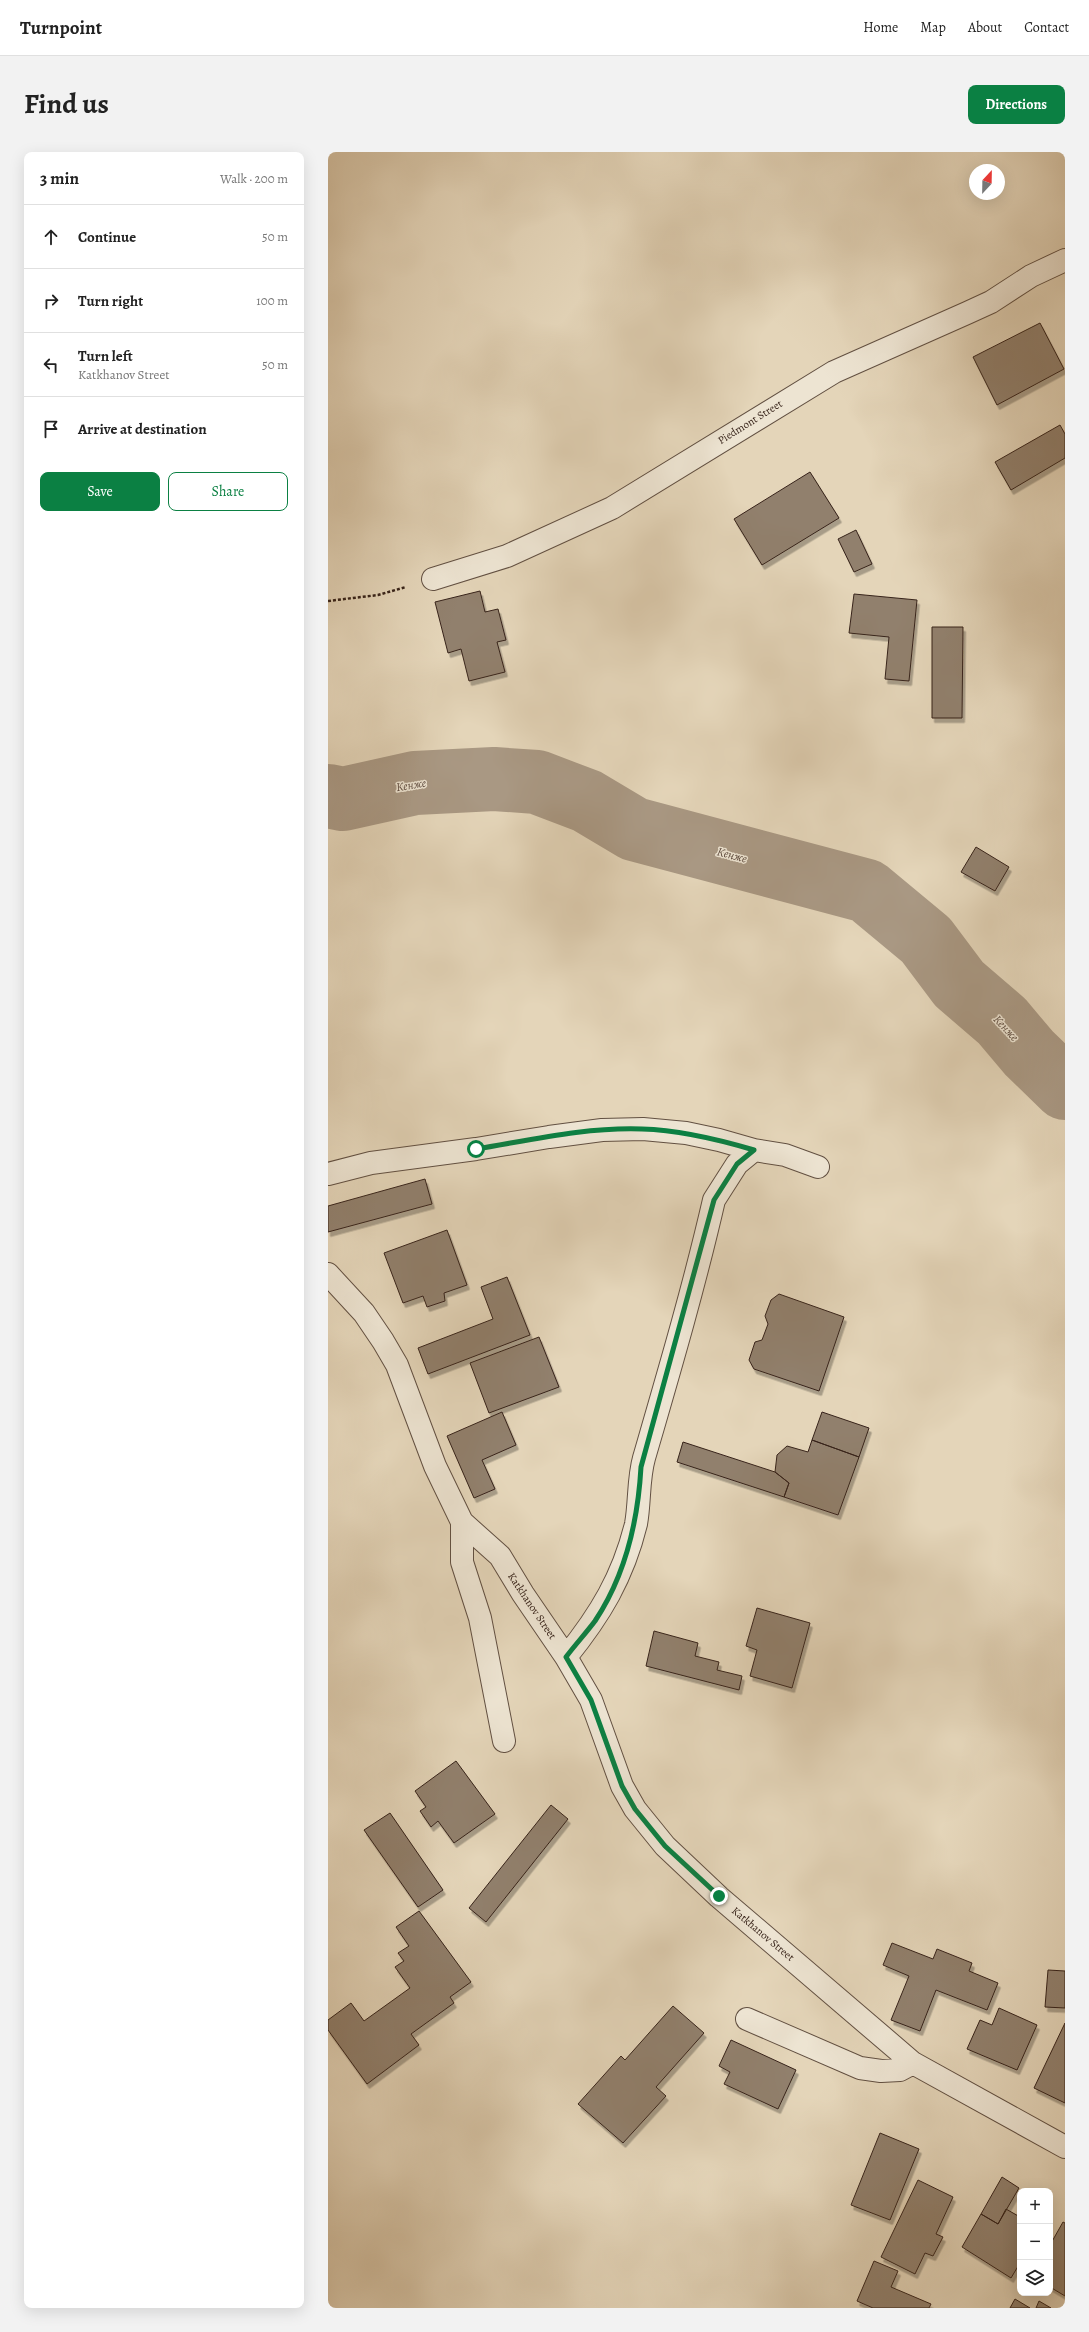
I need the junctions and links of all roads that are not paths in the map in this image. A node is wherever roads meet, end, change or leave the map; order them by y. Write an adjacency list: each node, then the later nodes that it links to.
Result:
1 (1065, 260): 2 (street, Piedmont Street)
2 (433, 579)
3 (754, 1150): 4 (street); 5 (street); 8 (street)
4 (818, 1168)
5 (328, 1174)
6 (328, 1274): 7 (street, Katkhanov Street)
7 (462, 1522): 8 (street, Katkhanov Street); 9 (street)
8 (566, 1657): 11 (street, Katkhanov Street)
9 (504, 1741)
10 (748, 2019): 11 (street)
11 (914, 2063): 12 (street, Katkhanov Street)
12 (1065, 2147)

